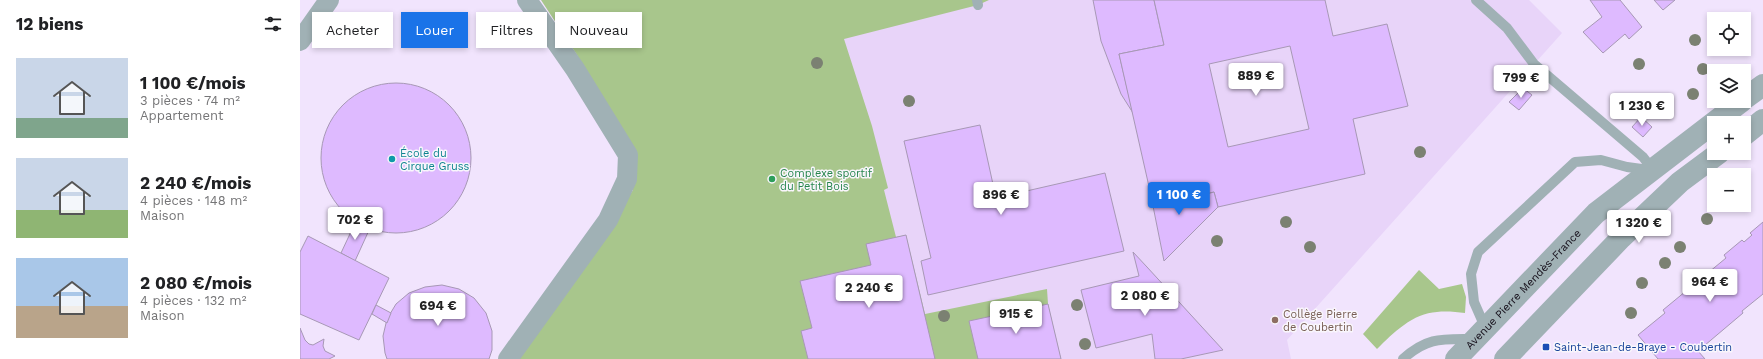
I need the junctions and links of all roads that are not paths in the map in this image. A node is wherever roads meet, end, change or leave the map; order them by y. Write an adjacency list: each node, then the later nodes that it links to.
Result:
1 (329, 0): 4 (street)
2 (527, 0): 13 (street)
3 (1476, 0): 11 (lane)
4 (300, 40)
5 (1763, 85): 6 (street, Avenue Pierre Mendès-France)
6 (1751, 94)
7 (1733, 108): 11 (street, Avenue Pierre Mendès-France)
8 (1763, 120): 9 (street)
9 (1751, 129)
10 (1710, 160): 16 (street)
11 (1653, 170): 12 (street, Avenue Pierre Mendès-France); 12 (lane)
12 (1480, 333): 14 (lane); 15 (street, Avenue Pierre Mendès-France)
13 (508, 359)
14 (1403, 359)
15 (1456, 359)
16 (1505, 359)

